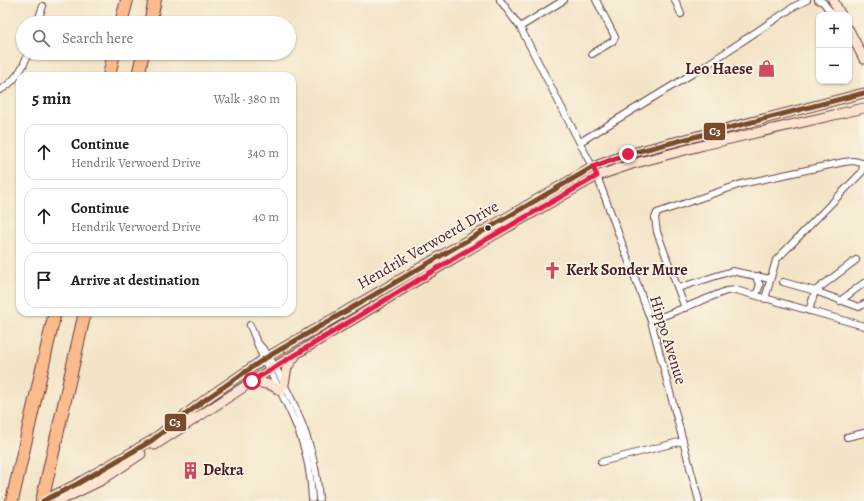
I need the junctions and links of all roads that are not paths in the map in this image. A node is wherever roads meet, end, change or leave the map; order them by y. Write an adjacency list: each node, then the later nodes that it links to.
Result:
1 (127, 0): 17 (highway)
2 (155, 0): 18 (highway)
3 (500, 0): 19 (street, Hippo Avenue)
4 (564, 0): 19 (street)
5 (596, 0): 22 (street)
6 (676, 0): 15 (street)
7 (800, 0): 12 (street)
8 (807, 0): 12 (street)
9 (818, 0): 13 (street)
10 (833, 0): 14 (main road)
11 (43, 6): 16 (street)
12 (795, 6): 34 (street)
13 (831, 12)
14 (839, 12)
15 (681, 14)
16 (39, 16)
17 (123, 16)
18 (152, 16)
19 (520, 27): 34 (street, Hippo Avenue)
20 (852, 36): 23 (main road)
21 (852, 42): 23 (street)
22 (592, 54)
23 (864, 59)
24 (25, 60): 27 (street)
25 (112, 60): 28 (highway)
26 (141, 60): 29 (highway)
27 (19, 72)
28 (110, 72)
29 (139, 72)
30 (16, 77): 31 (street)
31 (0, 90)
32 (864, 93): 35 (main road, Hendrik Verwoerd Drive)
33 (864, 108): 36 (main road, Hendrik Verwoerd Drive)
34 (580, 142): 35 (street, Hippo Avenue)
35 (593, 167): 36 (street, Hippo Avenue); 56 (main road, Hendrik Verwoerd Drive)
36 (597, 176): 52 (street, Hippo Avenue); 55 (main road, Hendrik Verwoerd Drive)
37 (856, 260): 43 (street)
38 (758, 276): 39 (street); 42 (street); 44 (street)
39 (770, 279): 42 (street); 45 (street)
40 (783, 282): 43 (street)
41 (864, 283): 46 (street)
42 (678, 288): 48 (street)
43 (815, 291): 46 (street); 49 (street)
44 (756, 295): 45 (street); 48 (street)
45 (766, 298): 49 (street)
46 (840, 301): 47 (street)
47 (864, 304)
48 (685, 308): 52 (street)
49 (809, 311): 54 (street)
50 (54, 316): 67 (highway)
51 (84, 316): 68 (highway)
52 (651, 321): 62 (street, Hippo Avenue)
53 (250, 325): 56 (street)
54 (864, 326)
55 (300, 351): 57 (main road, Hendrik Verwoerd Drive); 59 (main road)
56 (266, 357): 57 (street); 64 (main road, Hendrik Verwoerd Drive)
57 (273, 368): 58 (main road, Hendrik Verwoerd Drive); 59 (street)
58 (252, 381): 59 (main road); 64 (main road, Hendrik Verwoerd Drive)
59 (282, 387): 65 (street); 66 (street)
60 (864, 433): 61 (street)
61 (847, 437)
62 (684, 441): 63 (street); 70 (street, Hippo Avenue)
63 (601, 462)
64 (79, 487): 68 (main road, Hendrik Verwoerd Drive); 69 (main road, Hendrik Verwoerd Drive)
65 (310, 500): 66 (street)
66 (320, 500)
67 (12, 501)
68 (42, 501)
69 (59, 501)
70 (699, 501)

